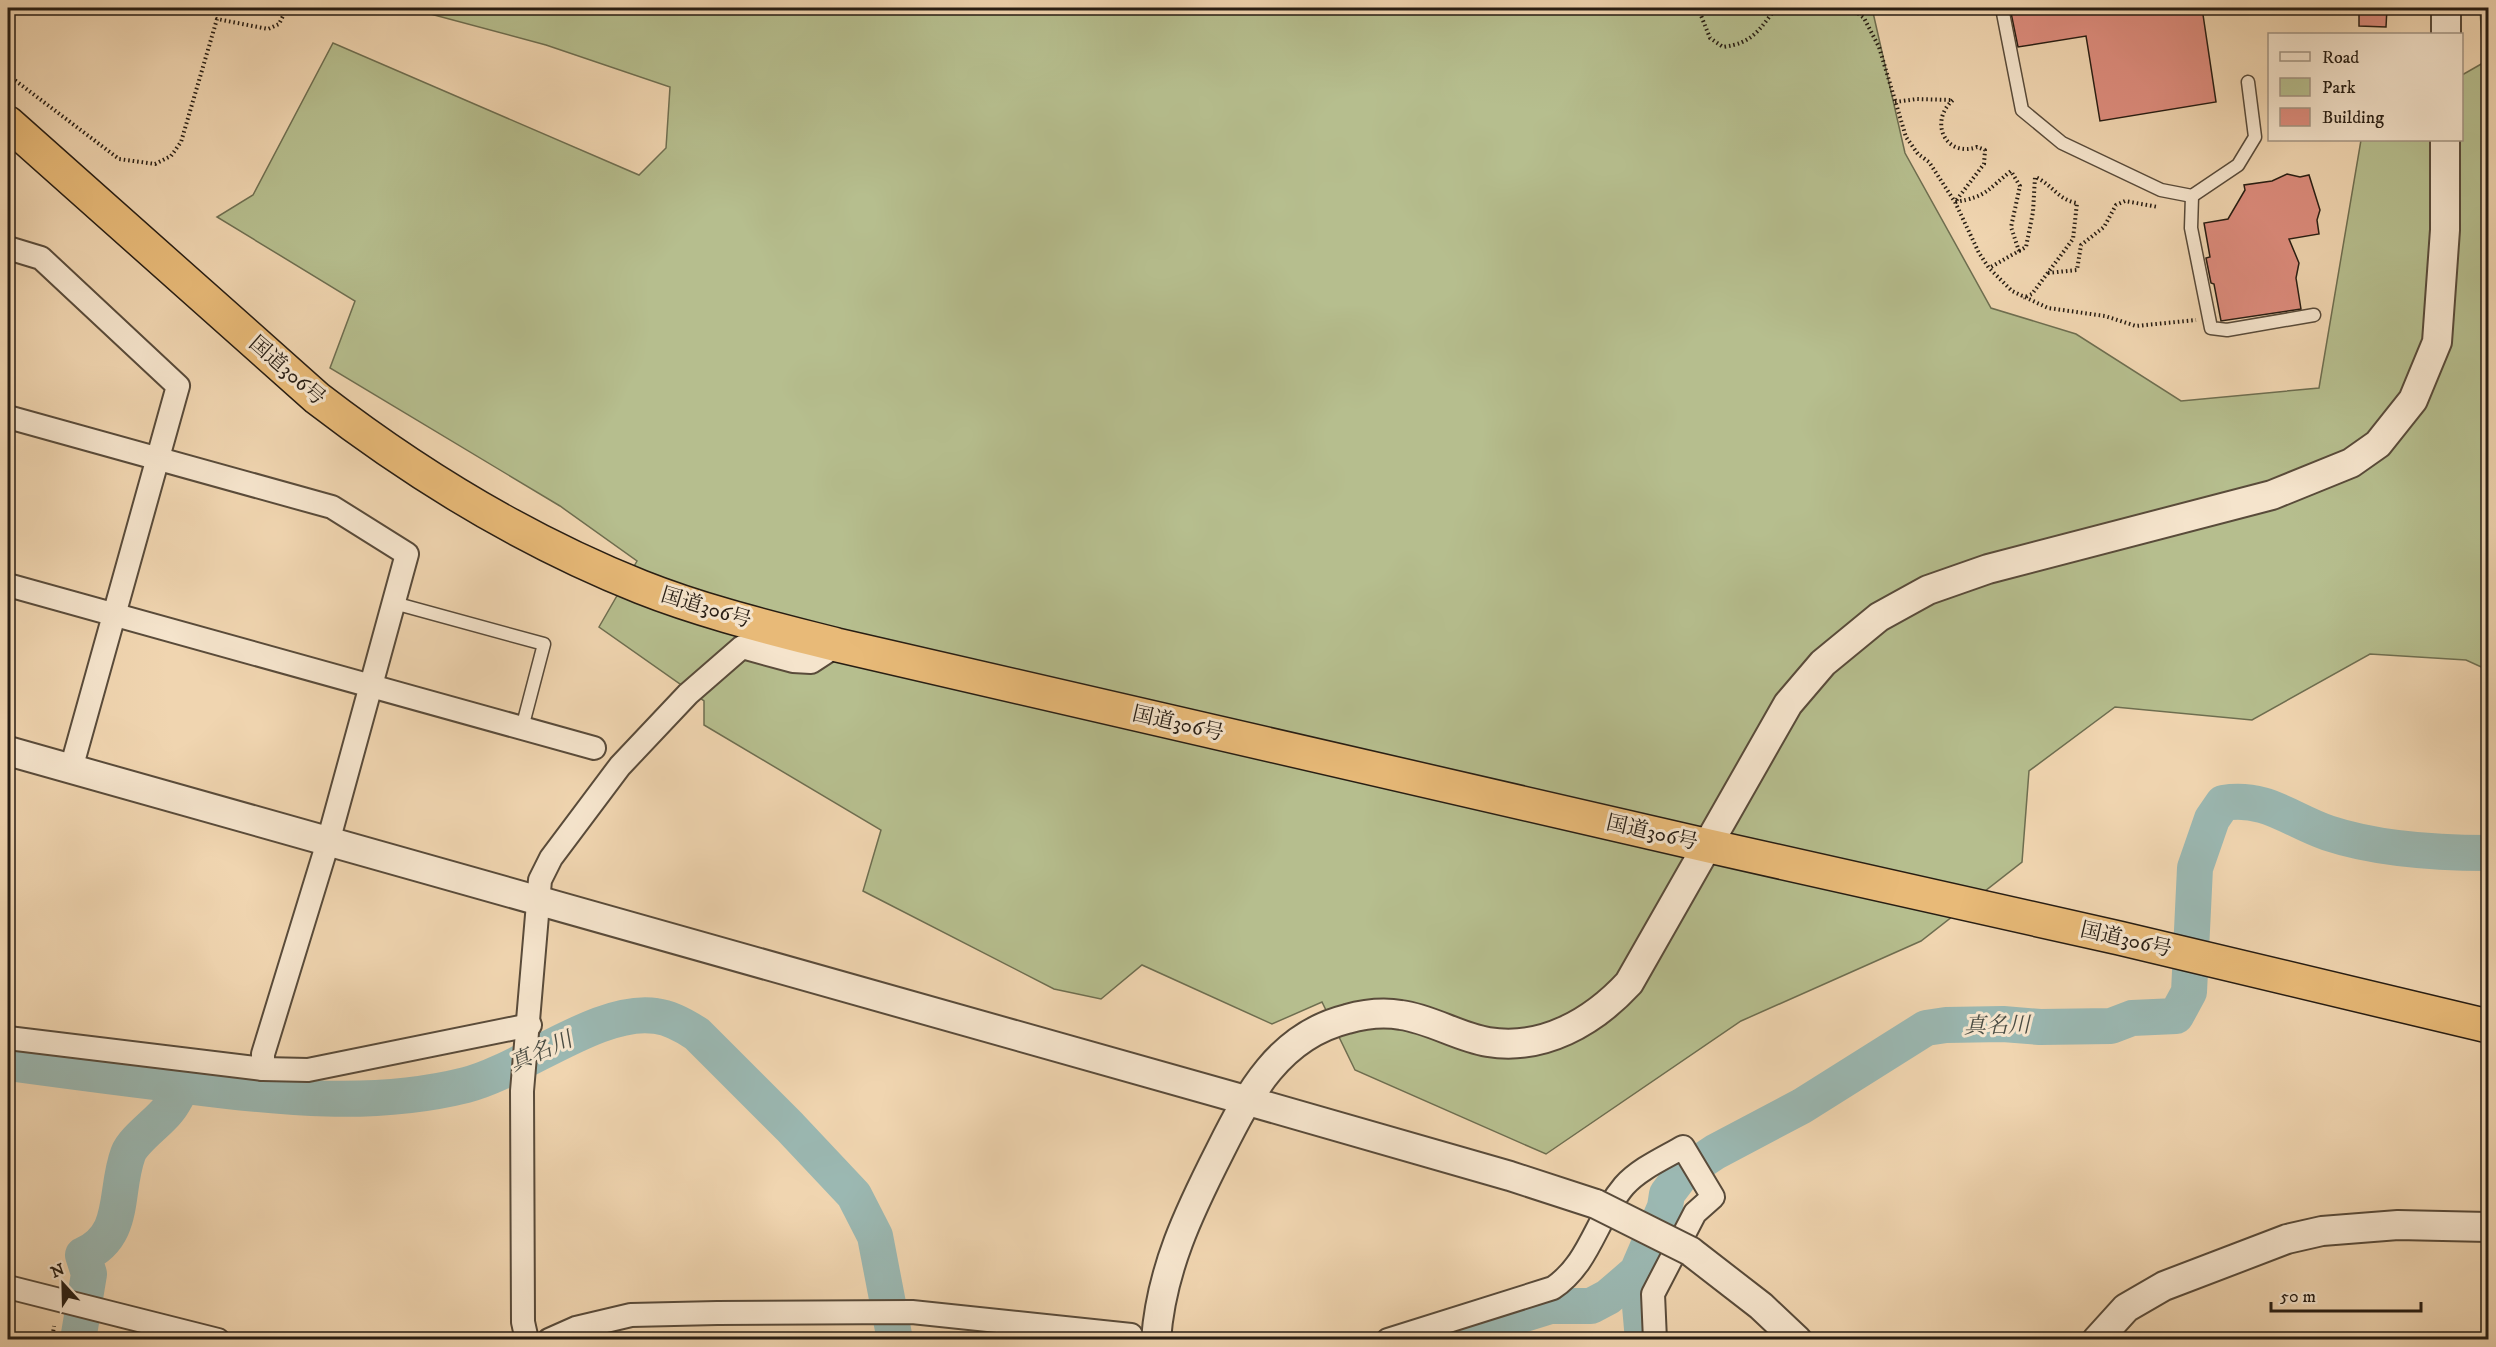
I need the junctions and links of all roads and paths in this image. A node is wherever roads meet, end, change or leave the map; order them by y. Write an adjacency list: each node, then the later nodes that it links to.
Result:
1 (287, 8): 8 (path)
2 (1698, 8): 3 (path)
3 (1776, 8)
4 (1851, 8): 10 (path)
5 (2002, 8): 13 (lane)
6 (2446, 8): 7 (street)
7 (2446, 33)
8 (8, 75)
9 (2248, 82): 13 (lane)
10 (1895, 102): 14 (path); 14 (path)
11 (8, 123): 27 (highway, 国道306号)
12 (2445, 141): 34 (street)
13 (2192, 196): 18 (path); 21 (lane)
14 (1955, 202): 16 (path); 17 (path)
15 (8, 248): 23 (street)
16 (2019, 251): 17 (path); 18 (path)
17 (1989, 268): 19 (path)
18 (2048, 273): 19 (path)
19 (2023, 298): 21 (path)
20 (2314, 315): 21 (lane)
21 (2209, 319)
22 (8, 417): 23 (street)
23 (158, 458): 25 (street); 26 (street)
24 (8, 585): 26 (street)
25 (394, 603): 28 (street); 29 (lane)
26 (114, 615): 28 (street); 32 (street)
27 (837, 645): 34 (highway, 国道306号); 35 (street)
28 (371, 687): 29 (street); 33 (street)
29 (522, 728): 30 (street)
30 (594, 748)
31 (8, 751): 32 (street)
32 (71, 769): 33 (street)
33 (328, 842): 35 (street); 39 (street)
34 (1709, 846): 36 (highway, 国道306号); 40 (street)
35 (539, 902): 37 (street); 40 (street)
36 (2488, 1026)
37 (529, 1031): 39 (street); 47 (street)
38 (8, 1038): 39 (street)
39 (263, 1069)
40 (1245, 1100): 44 (street); 51 (street, bridge)
41 (2488, 1227): 52 (street)
42 (8, 1287): 46 (street)
43 (54, 1326): 45 (path)
44 (1144, 1337): 48 (street)
45 (52, 1340)
46 (218, 1340)
47 (526, 1340)
48 (549, 1340)
49 (1388, 1340): 50 (street)
50 (1655, 1340)
51 (1797, 1340)
52 (2097, 1340)

